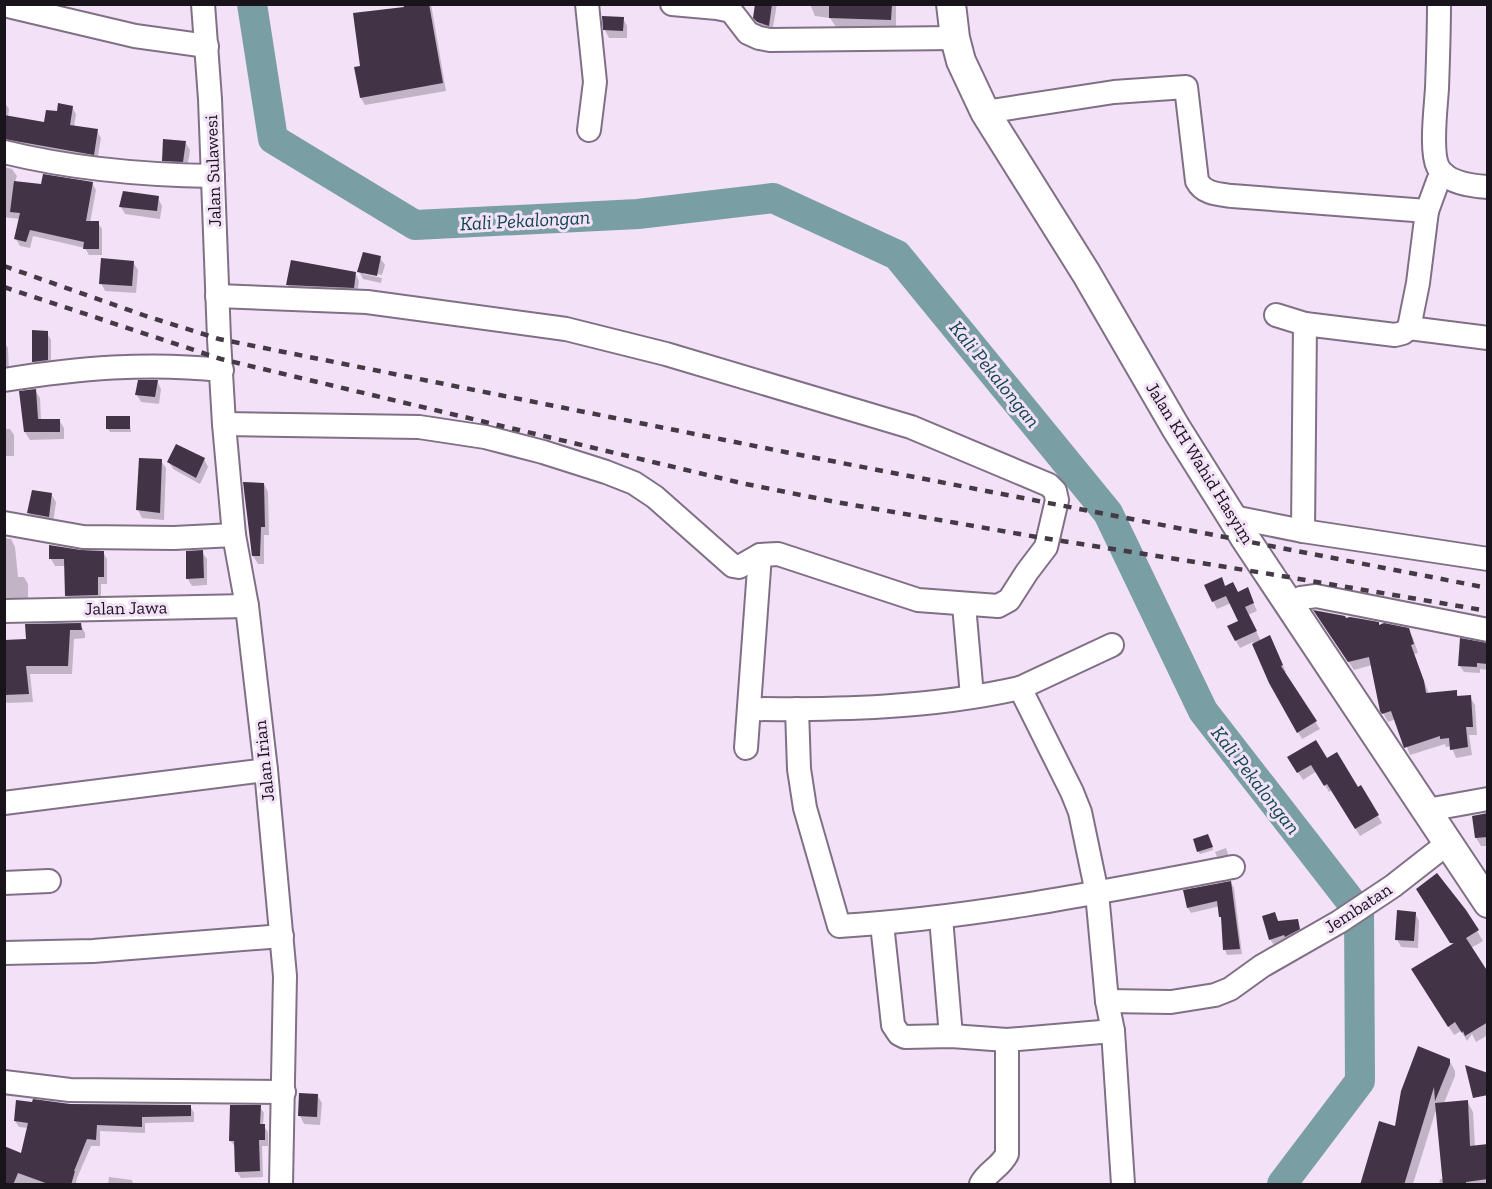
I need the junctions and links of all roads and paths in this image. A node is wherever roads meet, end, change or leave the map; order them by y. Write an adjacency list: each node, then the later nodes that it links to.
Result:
1 (203, 4): 8 (street, Jalan Sulawesi)
2 (587, 4): 10 (street)
3 (672, 4): 7 (street)
4 (951, 4): 7 (main road, Jalan KH Wahid Hasyim)
5 (1440, 4): 12 (street)
6 (4, 5): 8 (street)
7 (955, 38): 9 (main road, Jalan KH Wahid Hasyim)
8 (207, 46): 13 (street, Jalan Sulawesi)
9 (985, 112): 15 (street); 25 (main road, Jalan KH Wahid Hasyim)
10 (589, 130)
11 (4, 152): 13 (street)
12 (1444, 174): 14 (street); 15 (street)
13 (213, 176): 16 (street, Jalan Sulawesi)
14 (1488, 187)
15 (1427, 211): 19 (street)
16 (217, 296): 21 (street, Jalan Sulawesi); 31 (street)
17 (1276, 315): 18 (street)
18 (1305, 324): 19 (street); 27 (street)
19 (1409, 328): 20 (street)
20 (1488, 338)
21 (219, 339): 22 (street, Jalan Irian)
22 (222, 370): 23 (street); 24 (street, Jalan Irian)
23 (4, 380)
24 (224, 424): 28 (street, Jalan Irian); 29 (street)
25 (1233, 517): 27 (street); 32 (main road, Jalan KH Wahid Hasyim)
26 (4, 523): 28 (street)
27 (1303, 531): 30 (street)
28 (234, 535): 33 (street, Jalan Irian)
29 (760, 555): 31 (street); 39 (street)
30 (1488, 559)
31 (964, 605): 38 (street)
32 (1290, 605): 35 (street); 45 (main road, Jalan KH Wahid Hasyim)
33 (247, 606): 34 (street, Jalan Jawa); 42 (street, Jalan Irian)
34 (4, 610)
35 (1488, 630)
36 (1112, 645): 37 (street)
37 (1020, 688): 38 (street); 50 (street)
38 (972, 696): 40 (street)
39 (749, 709): 40 (street); 41 (street)
40 (797, 709): 53 (street)
41 (746, 748)
42 (266, 770): 44 (street); 54 (street, Jalan Irian)
43 (1488, 799): 45 (street)
44 (4, 803)
45 (1427, 810): 46 (main road, Jalan KH Wahid Hasyim)
46 (1448, 843): 51 (main road, Jalan KH Wahid Hasyim); 56 (street, Jembatan)
47 (1233, 867): 50 (street)
48 (49, 881): 49 (street)
49 (4, 884)
50 (1097, 893): 52 (street); 56 (street)
51 (1488, 903)
52 (941, 918): 53 (street); 58 (street)
53 (882, 924): 58 (street)
54 (282, 936): 55 (street); 61 (street, Jalan Irian)
55 (4, 953)
56 (1107, 1000): 57 (street)
57 (1113, 1031): 59 (street); 64 (street)
58 (951, 1036): 59 (street)
59 (1007, 1040): 63 (street)
60 (4, 1082): 61 (street)
61 (284, 1092): 62 (street, Jalan Irian)
62 (281, 1185)
63 (981, 1185)
64 (1123, 1185)

